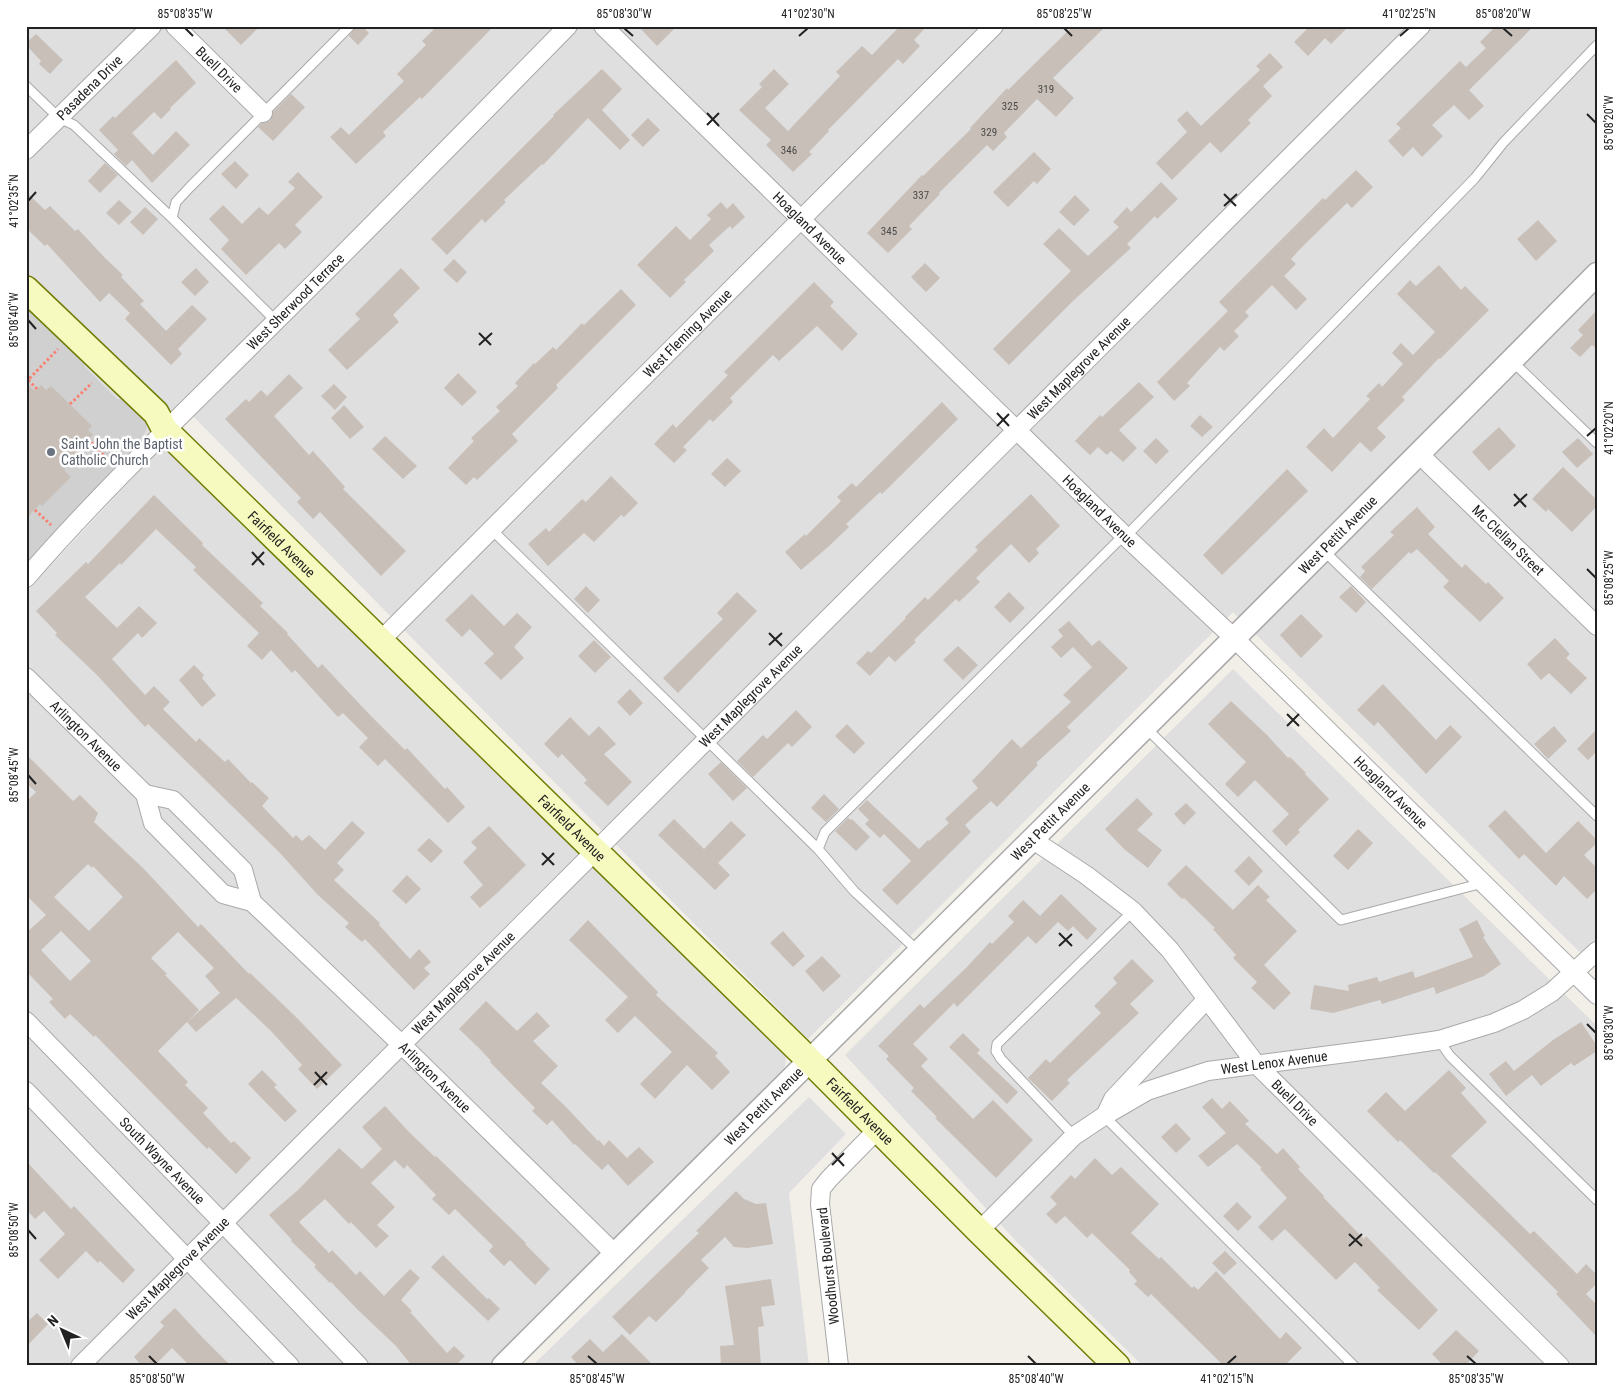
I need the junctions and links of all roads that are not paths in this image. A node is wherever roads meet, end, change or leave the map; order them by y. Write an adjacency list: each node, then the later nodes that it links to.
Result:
1 (152, 26): 11 (street, Pasadena Drive)
2 (175, 26): 10 (street, Buell Drive)
3 (350, 26): 10 (lane)
4 (568, 26): 17 (street, West Sherwood Terrace)
5 (603, 26): 14 (street, Hoagland Avenue)
6 (994, 26): 14 (street, West Fleming Avenue)
7 (1421, 26): 20 (street, West Maplegrove Avenue)
8 (1597, 45): 24 (lane)
9 (26, 86): 11 (lane)
10 (263, 113): 13 (lane)
11 (59, 118): 12 (street, Pasadena Drive); 13 (lane)
12 (26, 150)
13 (172, 218): 17 (lane)
14 (802, 219): 20 (street, Hoagland Avenue); 23 (street, West Fleming Avenue)
15 (1597, 274): 18 (street, West Pettit Avenue)
16 (26, 289): 19 (main road, Fairfield Avenue)
17 (276, 321): 19 (street, West Sherwood Terrace)
18 (1512, 360): 21 (lane); 22 (street, West Pettit Avenue)
19 (165, 430): 26 (street, West Sherwood Terrace); 29 (main road, Fairfield Avenue)
20 (1018, 430): 24 (street, Hoagland Avenue); 32 (street, West Maplegrove Avenue)
21 (1597, 443)
22 (1419, 454): 25 (street, West Pettit Avenue); 27 (street, Mc Clellan Street)
23 (491, 529): 29 (street, West Fleming Avenue); 32 (lane)
24 (1124, 535): 28 (street, Hoagland Avenue); 36 (lane)
25 (1323, 550): 28 (street, West Pettit Avenue); 34 (lane)
26 (26, 578)
27 (1597, 626)
28 (1234, 638): 31 (street, West Pettit Avenue); 38 (street, Hoagland Avenue)
29 (380, 640): 37 (main road, Fairfield Avenue)
30 (26, 677): 33 (street, Arlington Avenue)
31 (1145, 727): 35 (street, West Pettit Avenue); 38 (lane)
32 (706, 740): 36 (lane); 37 (street, West Maplegrove Avenue)
33 (145, 794): 39 (street, Arlington Avenue); 39 (street)
34 (1597, 816)
35 (1033, 840): 40 (street, Buell Drive); 42 (street, West Pettit Avenue)
36 (818, 848): 42 (lane)
37 (595, 850): 48 (street, West Maplegrove Avenue); 49 (main road, Fairfield Avenue)
38 (1483, 883): 43 (street, Hoagland Avenue)
39 (252, 902): 48 (street, Arlington Avenue)
40 (1133, 911): 45 (street, Buell Drive); 54 (lane)
41 (1597, 951): 43 (street, West Lenox Avenue)
42 (919, 952): 49 (street, West Pettit Avenue)
43 (1574, 973): 44 (street, Hoagland Avenue); 47 (street, West Lenox Avenue)
44 (1597, 995)
45 (1207, 999): 50 (street, Buell Drive); 52 (street)
46 (26, 1021): 56 (street, South Wayne Avenue)
47 (1439, 1040): 50 (street, West Lenox Avenue); 55 (lane)
48 (401, 1044): 56 (street, West Maplegrove Avenue); 58 (street, Arlington Avenue)
49 (809, 1060): 53 (main road, Fairfield Avenue); 58 (street, West Pettit Avenue)
50 (1256, 1064): 52 (street, West Lenox Avenue); 67 (street, Buell Drive)
51 (26, 1091): 59 (street)
52 (1104, 1116): 54 (street, West Lenox Avenue); 66 (lane)
53 (878, 1129): 57 (main road, Fairfield Avenue); 64 (street, Woodhurst Boulevard)
54 (1074, 1136): 57 (street, West Lenox Avenue)
55 (1597, 1200)
56 (223, 1223): 59 (street, West Maplegrove Avenue); 62 (street, South Wayne Avenue)
57 (979, 1231): 65 (main road, Fairfield Avenue)
58 (615, 1254): 63 (street, West Pettit Avenue)
59 (187, 1259): 60 (street, West Maplegrove Avenue); 61 (street)
60 (80, 1366)
61 (290, 1366)
62 (359, 1366)
63 (503, 1366)
64 (839, 1366)
65 (1117, 1366)
66 (1354, 1366)
67 (1560, 1366)

